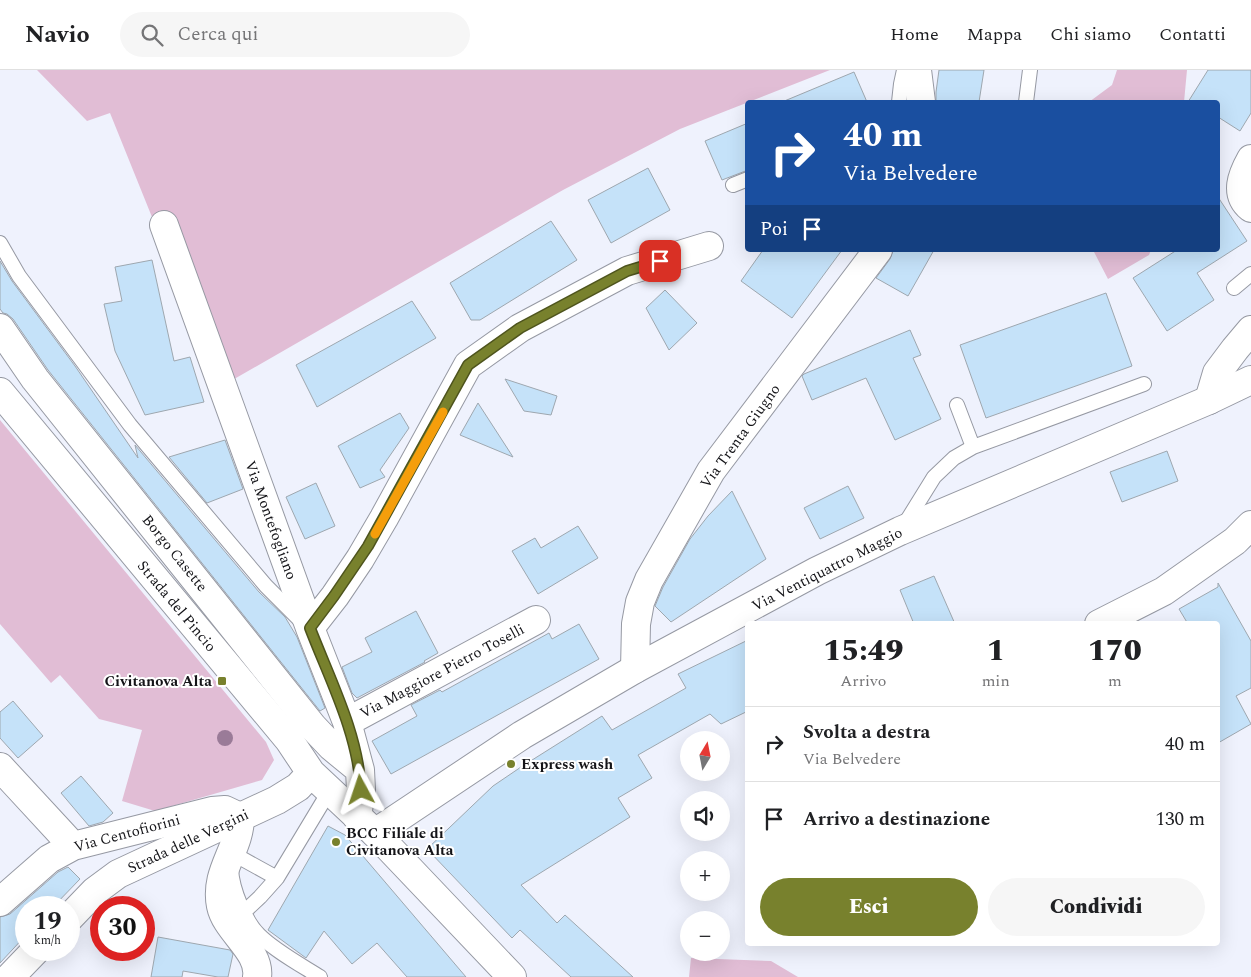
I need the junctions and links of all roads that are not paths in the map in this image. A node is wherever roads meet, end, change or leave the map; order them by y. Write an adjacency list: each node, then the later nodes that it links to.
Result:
1 (904, 70): 4 (lane)
2 (916, 70): 5 (street)
3 (1030, 70): 6 (lane)
4 (899, 100)
5 (921, 100)
6 (1026, 100)
7 (1251, 159): 10 (street)
8 (745, 180): 9 (lane)
9 (733, 185)
10 (1251, 208)
11 (164, 225): 29 (street, Via Montefogliano)
12 (0, 244): 29 (lane)
13 (709, 246): 29 (street)
14 (877, 252): 30 (street, Via Trenta Giugno)
15 (1251, 274): 16 (lane)
16 (1234, 288)
17 (0, 328): 33 (street, Borgo Casette)
18 (1251, 330): 22 (street)
19 (1251, 380): 22 (street, Via Ventiquattro Maggio)
20 (1144, 384): 24 (lane)
21 (0, 392): 34 (street, Strada del Pincio)
22 (1209, 400): 26 (street, Via Ventiquattro Maggio)
23 (957, 405): 24 (lane)
24 (973, 447): 26 (lane)
25 (1251, 525): 28 (street)
26 (900, 532): 30 (street, Via Ventiquattro Maggio)
27 (536, 620): 31 (street, Via Maggiore Pietro Toselli)
28 (1105, 621)
29 (310, 628): 31 (street, Via Montefogliano)
30 (635, 669): 36 (street, Via Ventiquattro Maggio)
31 (347, 722): 33 (street, Via Montefogliano)
32 (0, 767): 37 (street)
33 (360, 770): 36 (street, Via Montefogliano)
34 (320, 782): 35 (street, Strada delle Vergini); 36 (street, Strada del Pincio); 39 (lane)
35 (240, 817): 37 (street, Via Centofiorini); 38 (street); 41 (street, Strada delle Vergini)
36 (366, 825): 47 (street, Strada del Pincio)
37 (73, 846): 40 (street, Via Centofiorini)
38 (230, 852): 39 (lane); 42 (lane); 45 (street)
39 (277, 878): 42 (lane)
40 (0, 902)
41 (80, 907)
42 (244, 912): 46 (lane)
43 (25, 961): 44 (street)
44 (10, 977)
45 (257, 977)
46 (320, 977)
47 (512, 977)

